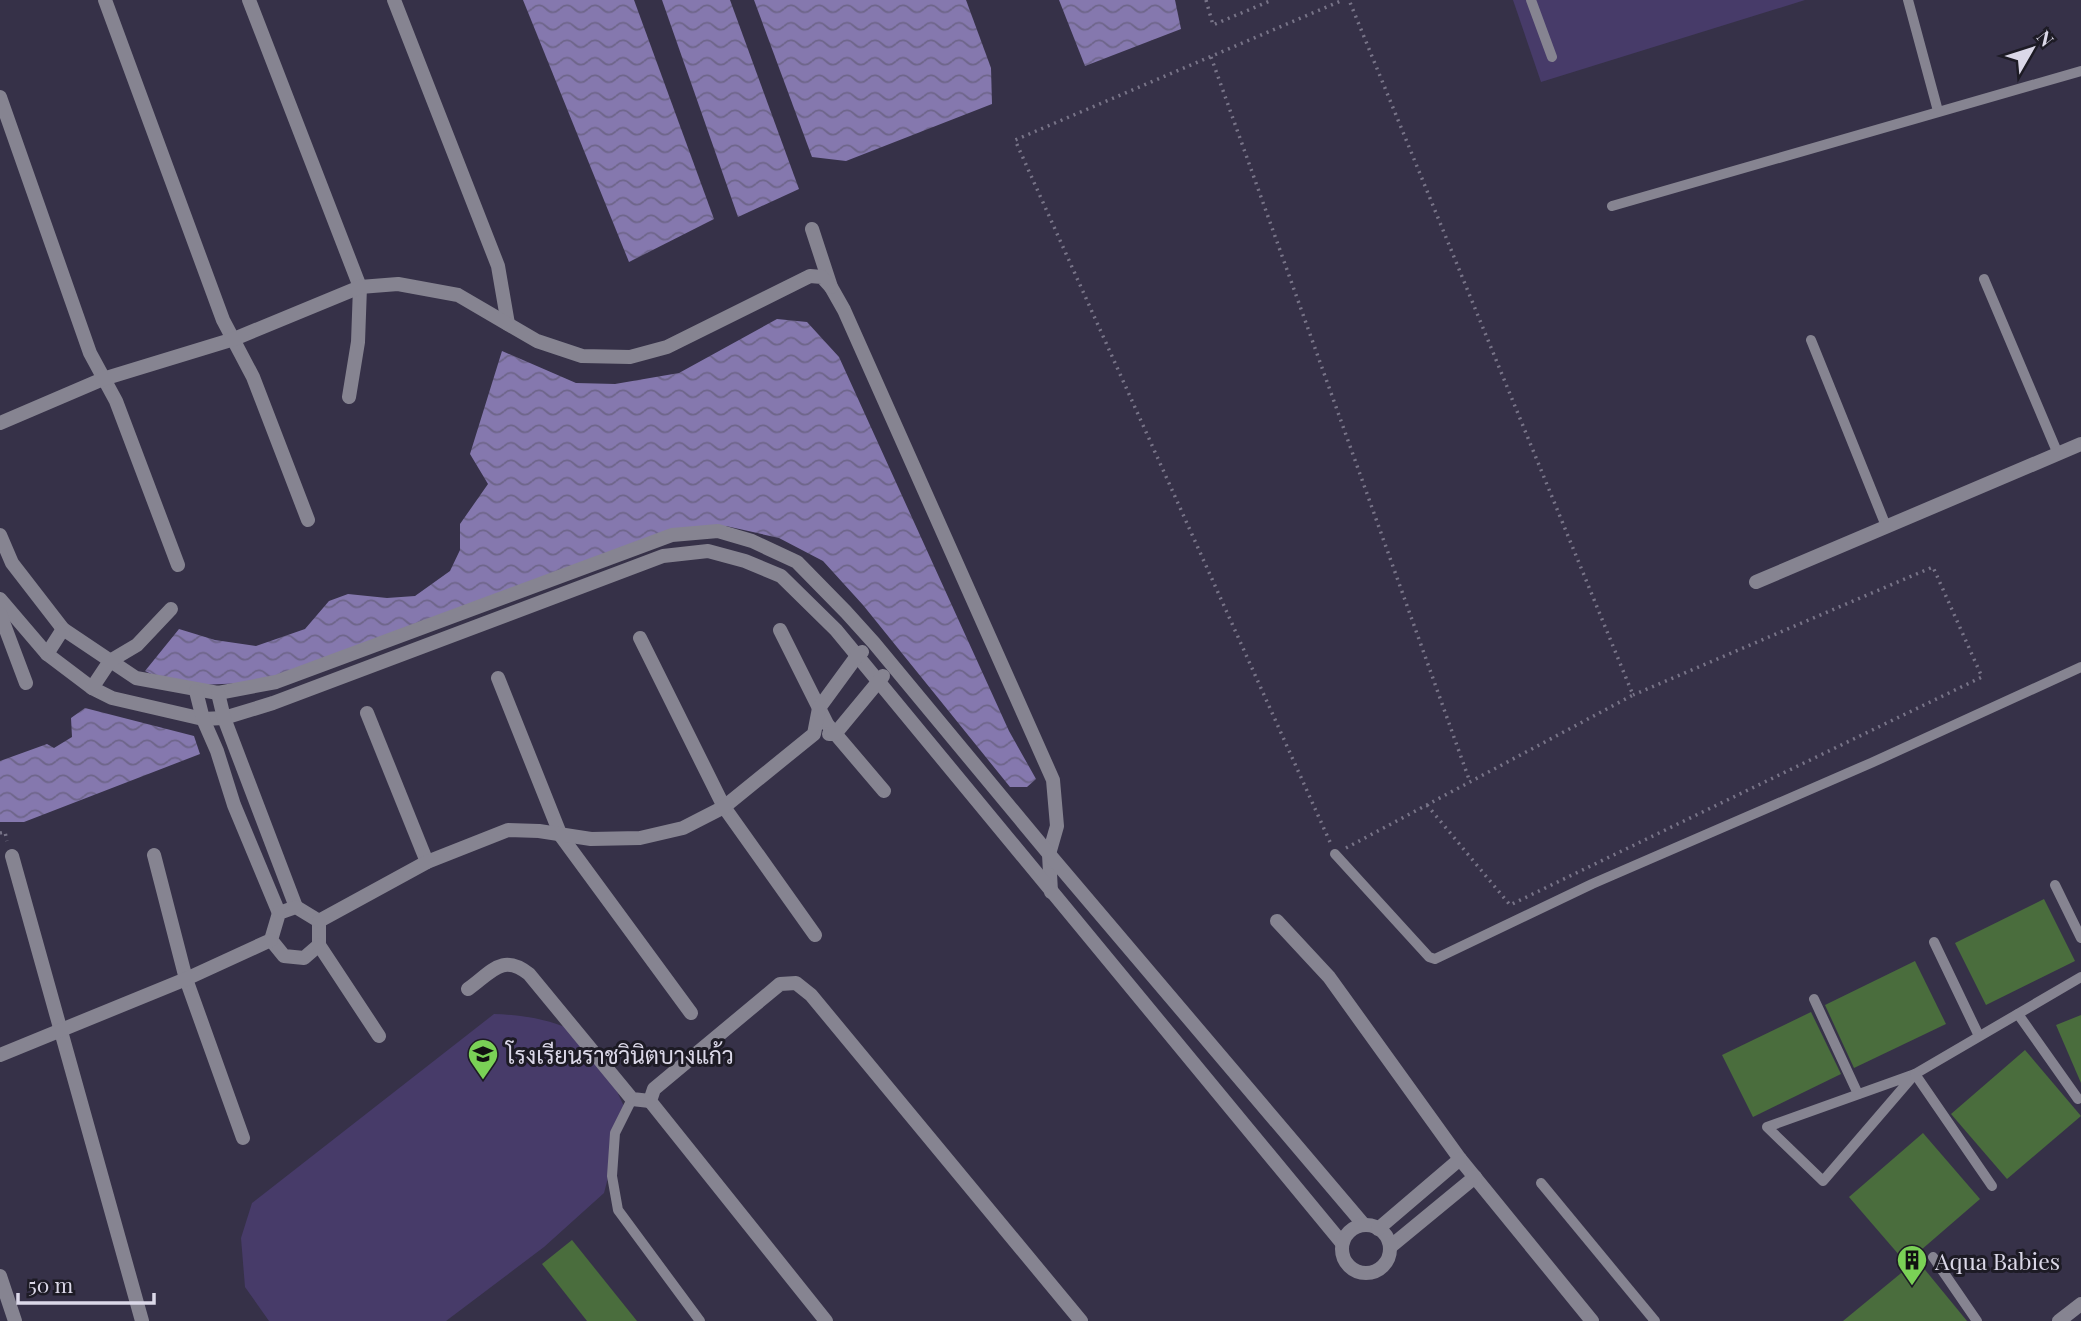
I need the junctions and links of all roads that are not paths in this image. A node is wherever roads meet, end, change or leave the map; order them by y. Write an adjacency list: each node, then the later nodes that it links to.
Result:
1 (105, 0): 16 (street)
2 (249, 0): 13 (street)
3 (394, 0): 15 (street)
4 (1531, 0): 6 (lane)
5 (1908, 0): 9 (lane)
6 (1552, 57)
7 (2081, 71): 9 (lane)
8 (0, 97): 18 (street)
9 (1938, 111): 10 (lane)
10 (1612, 206)
11 (812, 229): 14 (street)
12 (1984, 278): 22 (lane)
13 (360, 287): 15 (street); 16 (street); 19 (street)
14 (831, 287): 15 (street); 60 (street)
15 (508, 324)
16 (234, 339): 18 (street); 23 (street)
17 (1811, 340): 24 (lane)
18 (103, 379): 20 (street); 26 (street)
19 (348, 397)
20 (0, 423)
21 (2081, 444): 22 (street)
22 (2058, 454): 24 (street)
23 (308, 520)
24 (1886, 526): 27 (street)
25 (0, 535): 34 (street)
26 (178, 565)
27 (1756, 582)
28 (0, 599): 39 (street)
29 (492, 601): 32 (street); 33 (street); 49 (street)
30 (172, 609): 41 (street)
31 (0, 614): 46 (street)
32 (502, 617): 35 (street); 52 (street)
33 (852, 617): 35 (street); 38 (street)
34 (63, 629): 39 (street); 41 (street)
35 (836, 630): 40 (street)
36 (780, 631): 50 (street)
37 (640, 638): 57 (street)
38 (874, 643): 40 (street); 42 (street)
39 (47, 654): 47 (street)
40 (857, 656): 45 (street); 50 (street)
41 (110, 662): 47 (street); 48 (street)
42 (893, 667): 45 (street); 60 (street)
43 (2081, 667): 59 (lane)
44 (498, 678): 58 (street)
45 (878, 682): 55 (street); 65 (street)
46 (26, 683)
47 (92, 688): 53 (street)
48 (196, 691): 49 (street); 53 (street)
49 (218, 693): 52 (street)
50 (819, 708): 54 (street); 55 (street)
51 (367, 713): 63 (street)
52 (224, 718): 53 (street); 66 (street)
53 (203, 719): 67 (street)
54 (814, 734): 55 (street); 57 (street)
55 (835, 734): 56 (street)
56 (884, 791)
57 (724, 807): 58 (street); 70 (street)
58 (561, 836): 63 (street); 79 (street)
59 (1335, 853)
60 (1049, 854): 65 (street); 95 (street)
61 (154, 855): 76 (street)
62 (12, 856): 81 (street)
63 (427, 862): 68 (street)
64 (2054, 884): 71 (lane)
65 (1051, 892): 96 (street)
66 (296, 907): 67 (street); 68 (street)
67 (279, 913): 72 (street)
68 (319, 921): 74 (street)
69 (1277, 921): 91 (street)
70 (815, 935)
71 (2081, 938)
72 (271, 940): 74 (street); 76 (street)
73 (1934, 942): 83 (lane)
74 (319, 945): 82 (street)
75 (2081, 977): 80 (lane)
76 (186, 979): 81 (street); 90 (street)
77 (468, 989): 87 (street)
78 (1814, 999): 86 (lane)
79 (691, 1013)
80 (2018, 1014): 83 (lane); 88 (lane)
81 (62, 1029): 84 (street); 102 (street)
82 (379, 1036)
83 (1979, 1036): 85 (lane)
84 (0, 1055)
85 (1915, 1074): 86 (lane); 86 (lane); 94 (lane)
86 (1858, 1094)
87 (632, 1099): 89 (street); 103 (lane)
88 (2078, 1099)
89 (650, 1101): 104 (street); 105 (street)
90 (243, 1138)
91 (1460, 1159): 92 (street); 95 (street)
92 (1475, 1177): 97 (street); 106 (street)
93 (1541, 1183): 107 (lane)
94 (1992, 1186)
95 (1371, 1227): 96 (street); 97 (street)
96 (1342, 1243): 97 (street)
97 (1390, 1247)
98 (1933, 1257): 108 (lane)
99 (0, 1276): 101 (street)
100 (2081, 1304): 109 (street)
101 (15, 1321)
102 (142, 1321)
103 (700, 1321)
104 (826, 1321)
105 (1081, 1321)
106 (1592, 1321)
107 (1655, 1321)
108 (1977, 1321)
109 (2059, 1321)

